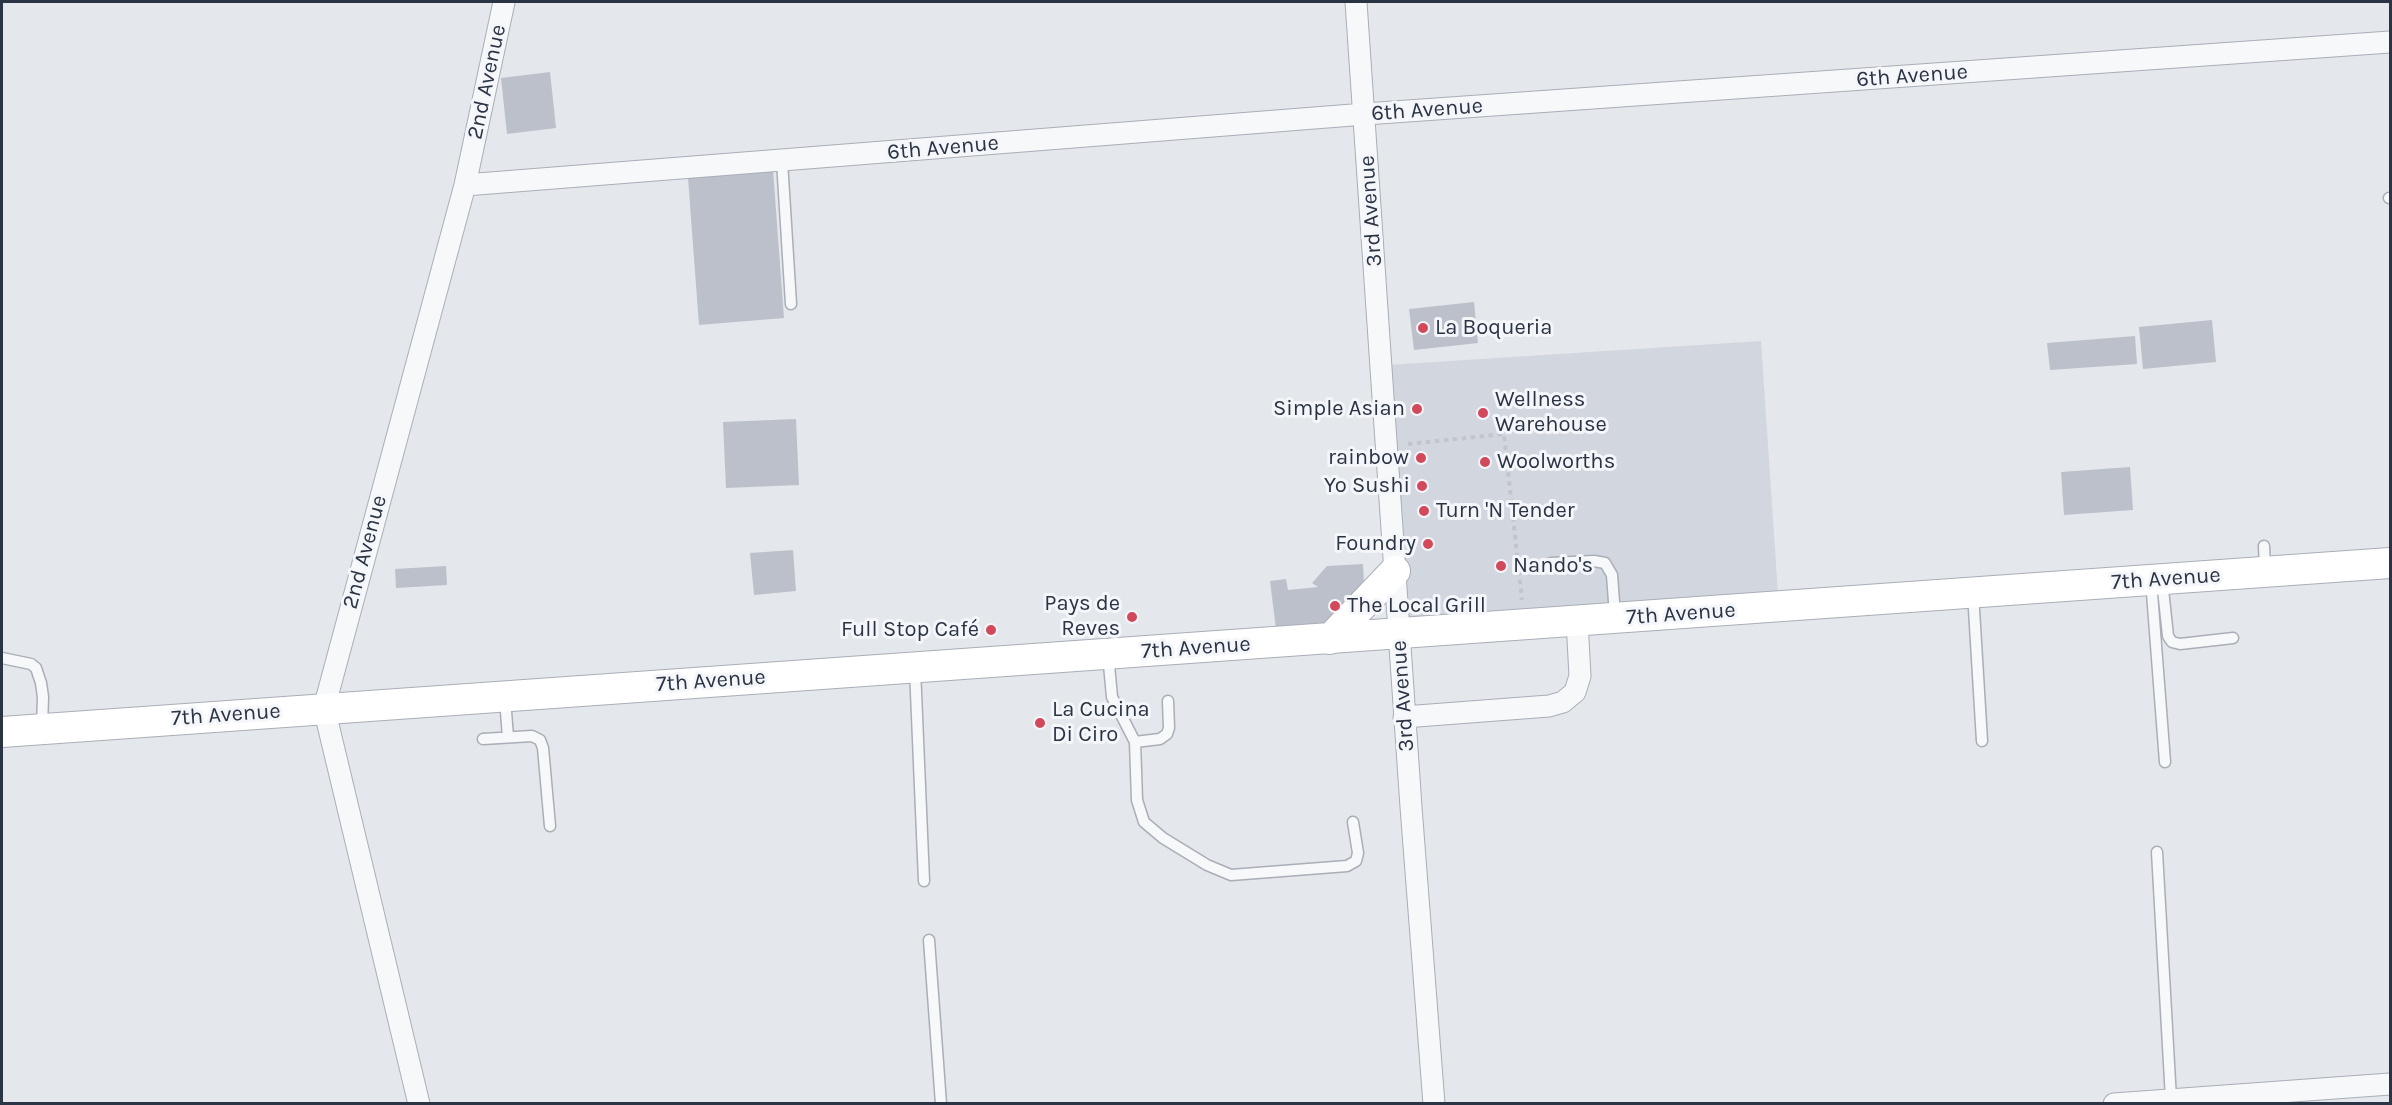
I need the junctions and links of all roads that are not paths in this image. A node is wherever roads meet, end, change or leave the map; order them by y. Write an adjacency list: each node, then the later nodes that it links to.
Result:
1 (504, 2): 6 (street, 2nd Avenue)
2 (1356, 2): 4 (street, 3rd Avenue)
3 (2391, 42): 4 (street, 6th Avenue)
4 (1365, 114): 5 (street, 6th Avenue); 10 (street, 3rd Avenue)
5 (782, 161): 6 (street, 6th Avenue); 7 (lane)
6 (465, 185): 23 (street, 2nd Avenue)
7 (791, 304)
8 (1551, 563): 13 (lane)
9 (2391, 563): 11 (main road, 7th Avenue)
10 (1395, 571): 15 (street, 3rd Avenue); 17 (main road)
11 (2157, 580): 12 (main road, 7th Avenue); 16 (lane); 31 (lane)
12 (1973, 593): 13 (main road, 7th Avenue); 29 (lane)
13 (1615, 619): 14 (main road, 7th Avenue)
14 (1577, 621): 15 (main road, 7th Avenue); 24 (street)
15 (1399, 634): 17 (main road, 7th Avenue); 24 (street, 3rd Avenue)
16 (2233, 638)
17 (1330, 639): 18 (main road, 7th Avenue)
18 (1108, 654): 20 (main road, 7th Avenue); 30 (lane)
19 (2, 658): 25 (lane)
20 (915, 667): 21 (main road, 7th Avenue); 35 (lane)
21 (505, 696): 23 (main road, 7th Avenue); 27 (lane)
22 (1168, 701): 30 (lane)
23 (324, 708): 25 (main road, 7th Avenue); 39 (street, 2nd Avenue)
24 (1404, 717): 41 (street, 3rd Avenue)
25 (42, 729): 26 (main road, 7th Avenue)
26 (2, 732)
27 (508, 737): 28 (lane); 33 (lane)
28 (483, 740)
29 (1982, 741)
30 (1135, 742): 32 (lane)
31 (2165, 762)
32 (1353, 822)
33 (550, 826)
34 (2157, 852): 38 (lane)
35 (924, 881)
36 (929, 940): 40 (lane)
37 (2391, 1084): 38 (street)
38 (2171, 1100): 42 (street)
39 (419, 1104)
40 (941, 1104)
41 (1434, 1104)
42 (2114, 1104)

